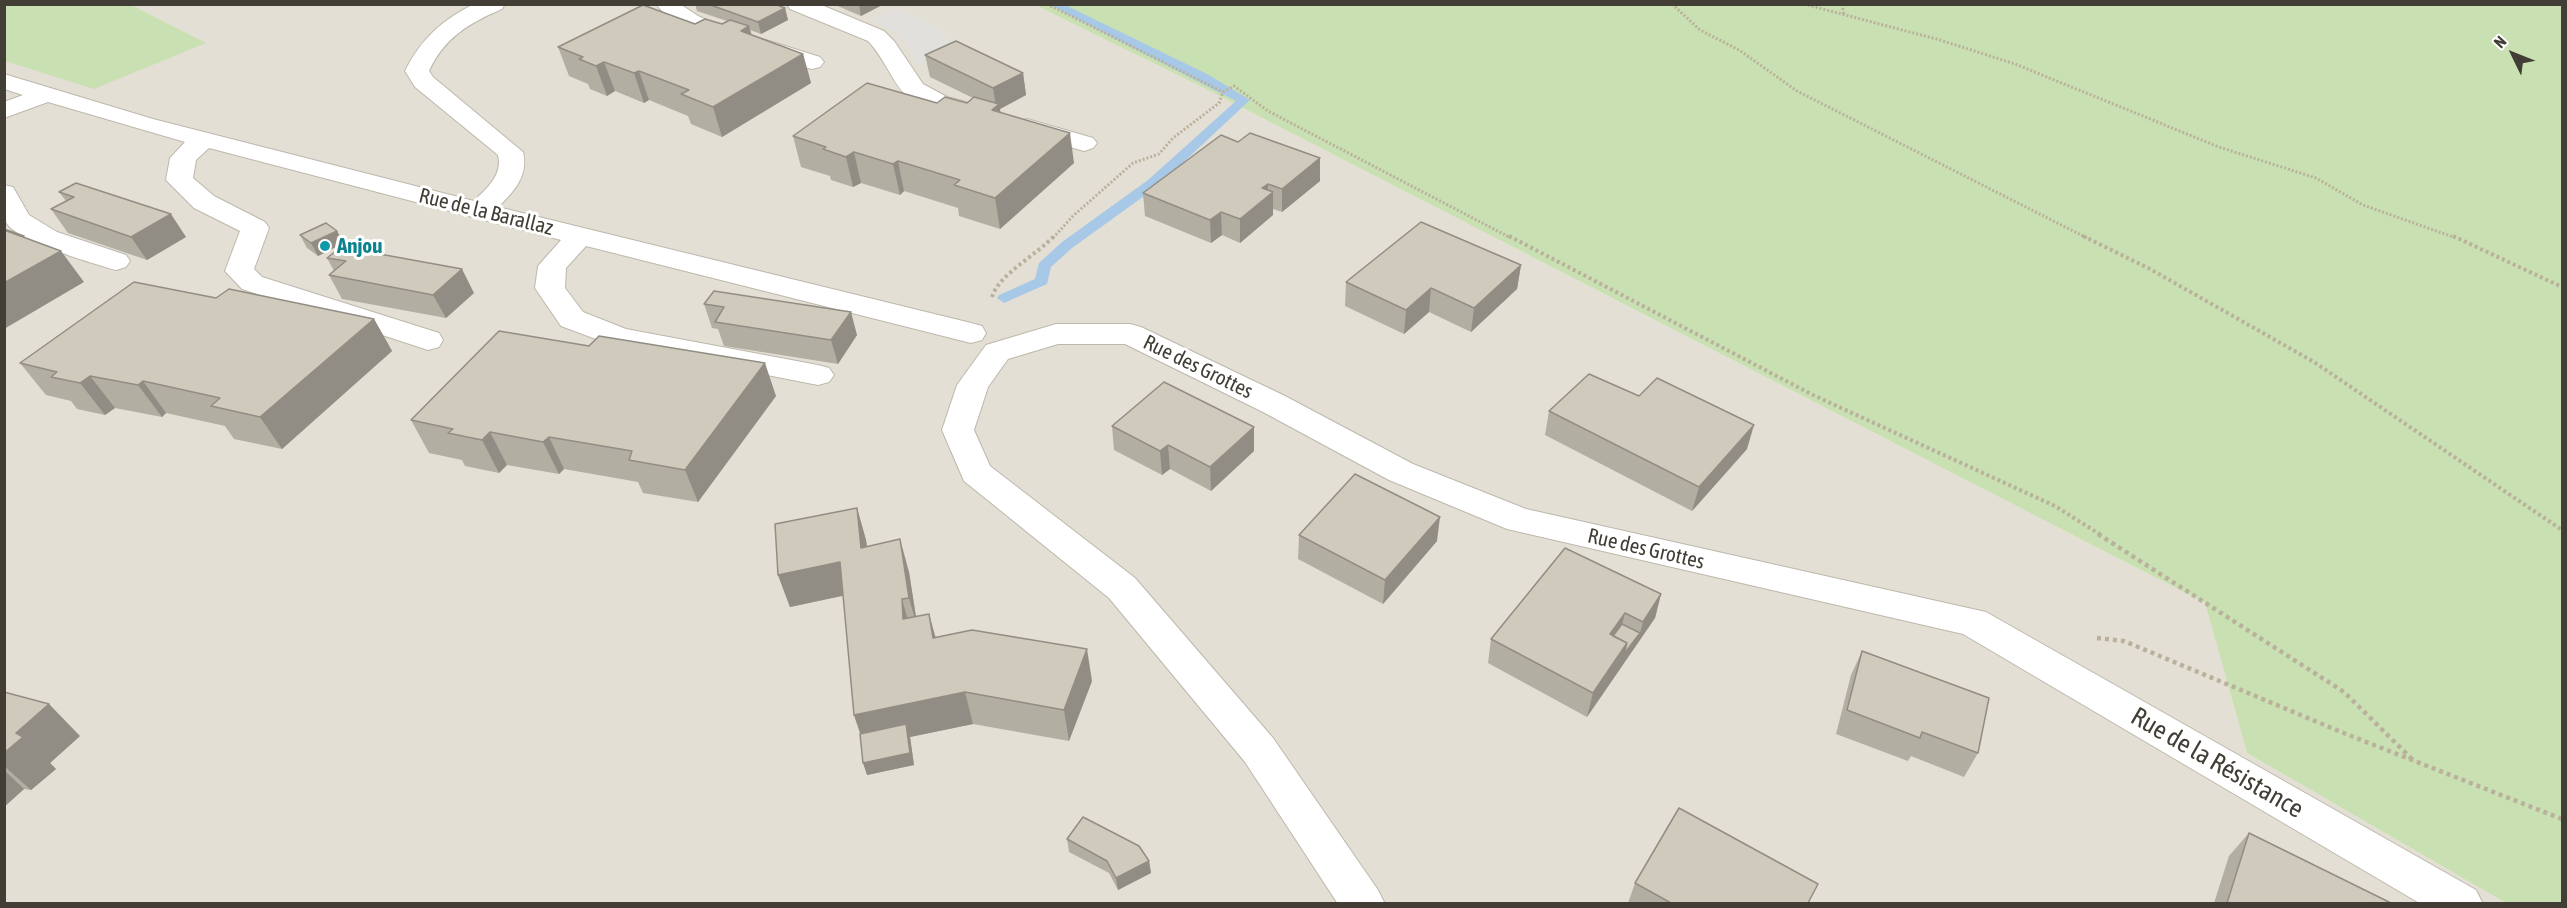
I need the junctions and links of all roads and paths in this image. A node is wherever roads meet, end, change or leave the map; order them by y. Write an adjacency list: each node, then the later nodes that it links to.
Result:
1 (494, 4): 18 (street)
2 (667, 4): 9 (street)
3 (798, 4): 16 (street)
4 (1047, 4): 12 (path)
5 (1672, 4): 26 (path)
6 (1804, 4): 8 (path)
7 (1842, 4): 8 (path)
8 (1844, 15): 21 (path)
9 (812, 62)
10 (4, 81): 13 (street, Rue de la Barallaz)
11 (1234, 86): 12 (path); 29 (path)
12 (1223, 92): 23 (path)
13 (44, 95): 14 (street); 15 (street, Rue de la Barallaz)
14 (4, 111)
15 (204, 139): 18 (street, Rue de la Barallaz); 24 (street)
16 (1084, 143)
17 (4, 193): 20 (street)
18 (480, 211): 19 (street, Rue de la Barallaz)
19 (580, 236): 22 (street, Rue de la Barallaz); 25 (street)
20 (116, 261)
21 (2562, 287)
22 (971, 333)
23 (1042, 338): 27 (street, Rue des Grottes); 31 (street, Rue des Grottes)
24 (428, 339)
25 (818, 375)
26 (2562, 530)
27 (1973, 622): 32 (street, Rue de la Résistance)
28 (2089, 637): 29 (path)
29 (2415, 762): 30 (path)
30 (2562, 819)
31 (1363, 903)
32 (2461, 903)

